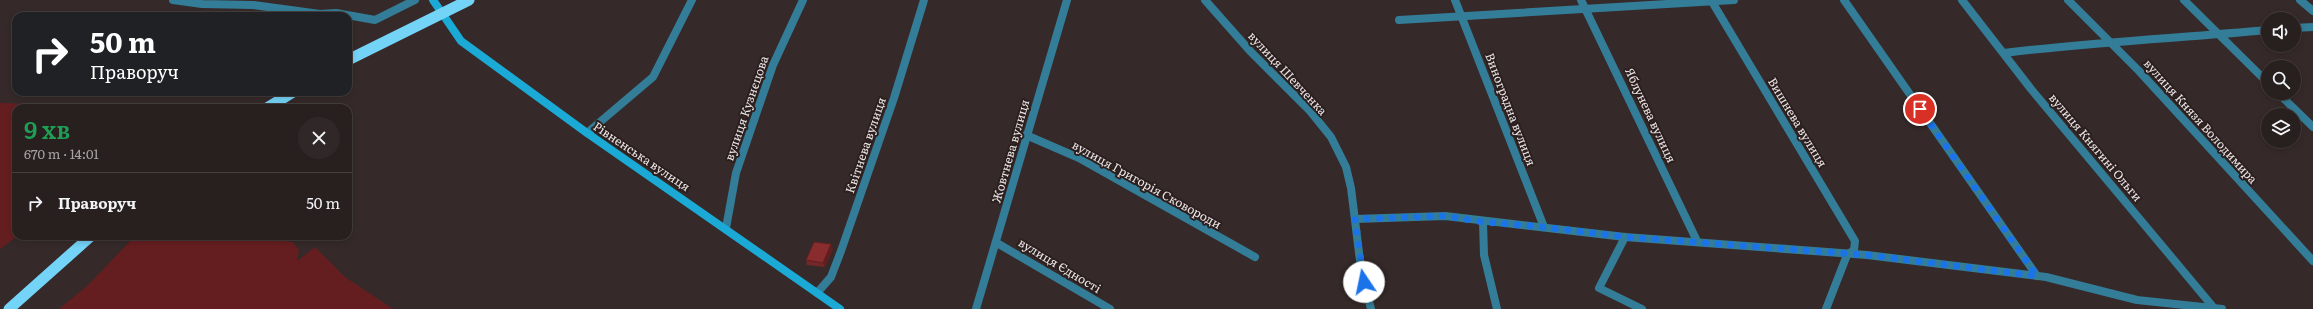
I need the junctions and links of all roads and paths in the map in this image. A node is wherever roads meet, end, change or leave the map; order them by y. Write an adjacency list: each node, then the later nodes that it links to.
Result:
1 (173, 0): 21 (street)
2 (415, 0): 23 (street)
3 (433, 0): 22 (main road, Рівненська вулиця)
4 (469, 0): 22 (highway)
5 (692, 0): 38 (street)
6 (803, 0): 43 (street, вулиця Кузнєцова)
7 (924, 0): 52 (street, Квітнева вулиця)
8 (1067, 0): 39 (street, Жовтнева вулиця)
9 (1205, 0): 40 (street, вулиця Шевченка)
10 (1456, 0): 24 (street, Виноградна вулиця)
11 (1581, 0): 19 (street, Яблунева вулиця)
12 (1734, 0): 18 (street)
13 (1844, 0): 51 (street)
14 (1962, 0): 31 (street, вулиця Княгині Ольги)
15 (2068, 0): 30 (street, вулиця Князя Володимира)
16 (2184, 0): 29 (street)
17 (2300, 0): 20 (street)
18 (1711, 1): 19 (street); 48 (street, Вишнева вулиця)
19 (1585, 9): 24 (street); 46 (street, Яблунева вулиця)
20 (2313, 11)
21 (305, 12)
22 (440, 13): 32 (highway); 38 (main road, Рівненська вулиця)
23 (352, 16)
24 (1462, 16): 25 (street); 42 (street, Виноградна вулиця)
25 (1399, 20)
26 (2313, 27): 27 (street)
27 (2301, 28)
28 (2261, 31): 29 (street)
29 (2218, 34): 30 (street); 33 (street)
30 (2112, 44): 31 (street); 50 (street, вулиця Князя Володимира)
31 (2004, 53): 53 (street, вулиця Княгині Ольги)
32 (352, 58)
33 (2261, 76)
34 (286, 96): 36 (highway)
35 (2285, 100): 37 (street)
36 (274, 104)
37 (2313, 127)
38 (587, 133): 43 (main road, Рівненська вулиця)
39 (1026, 135): 47 (street, Жовтнева вулиця); 49 (street, вулиця Григорія Сковороди)
40 (1355, 219): 41 (street); 58 (street, вулиця Шевченка)
41 (1483, 222): 42 (street); 59 (street)
42 (1544, 227): 44 (street)
43 (726, 228): 52 (main road, Рівненська вулиця)
44 (1625, 237): 46 (street); 60 (street)
45 (87, 240): 54 (highway)
46 (1697, 241): 48 (street)
47 (998, 242): 56 (street, Жовтнева вулиця); 57 (street, вулиця Єдності)
48 (1847, 255): 51 (street); 61 (street, Вишнева вулиця)
49 (1255, 257)
50 (2313, 261)
51 (2037, 276): 53 (street)
52 (817, 293): 55 (main road, Рівненська вулиця)
53 (2218, 308)
54 (9, 309)
55 (840, 309)
56 (976, 309)
57 (1110, 309)
58 (1370, 309)
59 (1497, 309)
60 (1642, 309)
61 (1826, 309)

